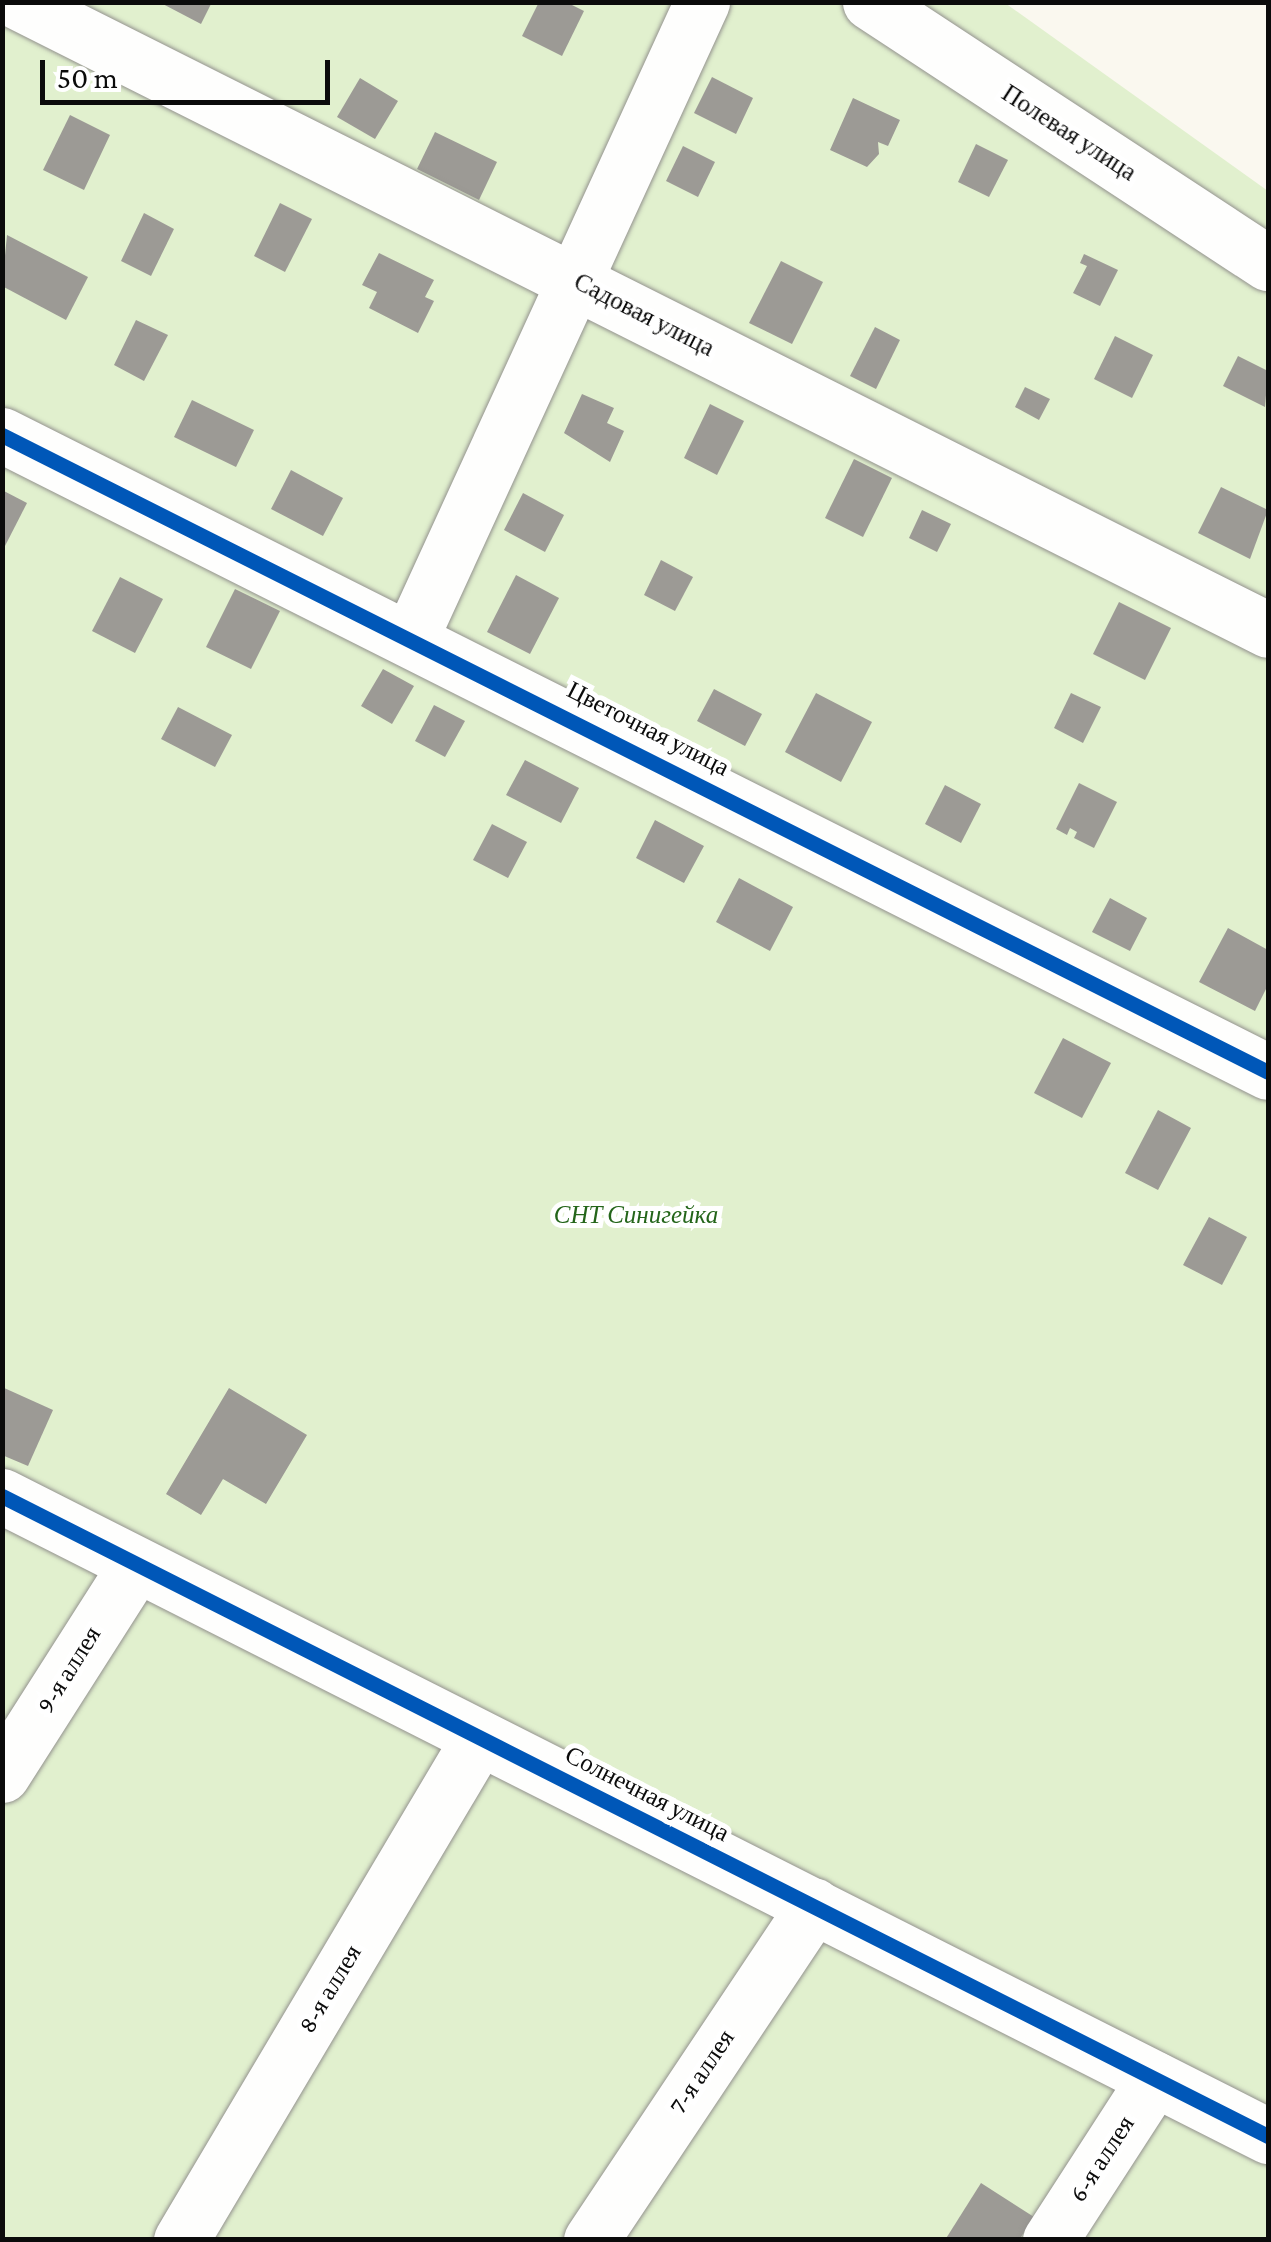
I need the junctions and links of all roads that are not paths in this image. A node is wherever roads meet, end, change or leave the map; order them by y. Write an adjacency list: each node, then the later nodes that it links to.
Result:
1 (18, 2): 5 (street, Садовая улица)
2 (702, 2): 5 (street)
3 (870, 2): 4 (street, Полевая улица)
4 (1268, 263)
5 (579, 282): 7 (street, Садовая улица); 8 (street)
6 (2, 435): 8 (street, Цветочная улица)
7 (1268, 630)
8 (411, 637): 9 (street, Цветочная улица)
9 (1268, 1072)
10 (2, 1496): 11 (street, Солнечная улица)
11 (136, 1565): 12 (street, Солнечная улица); 13 (street, 9-я аллея)
12 (480, 1738): 14 (street, Солнечная улица); 17 (street, 8-я аллея)
13 (2, 1775)
14 (814, 1906): 15 (street, Солнечная улица); 18 (street, 7-я аллея)
15 (1154, 2079): 16 (street, Солнечная улица); 19 (street, 6-я аллея)
16 (1268, 2136)
17 (181, 2240)
18 (591, 2240)
19 (1050, 2240)

